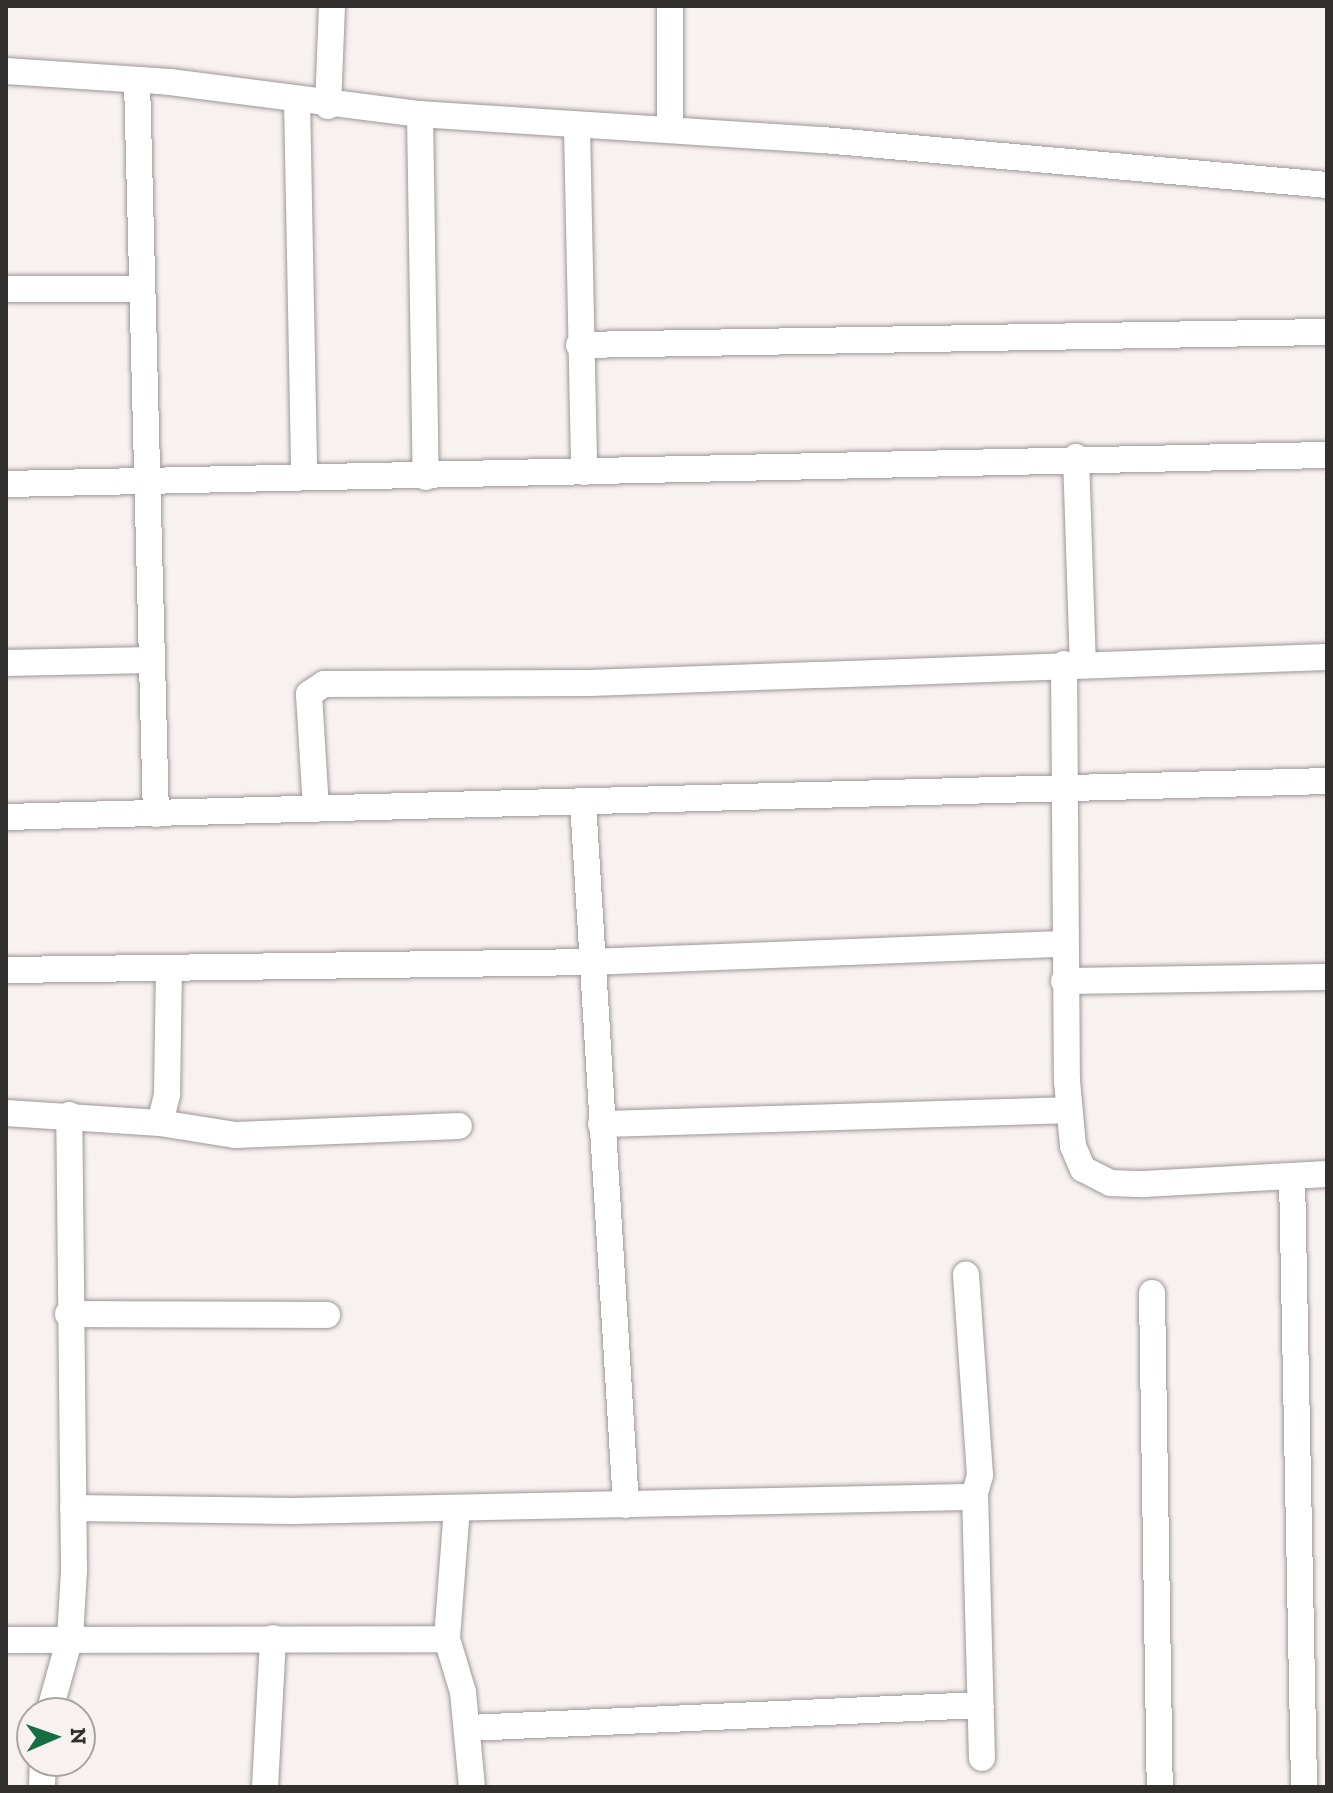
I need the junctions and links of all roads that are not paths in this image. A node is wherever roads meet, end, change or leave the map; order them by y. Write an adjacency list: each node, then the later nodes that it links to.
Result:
1 (332, 6): 6 (street)
2 (670, 6): 9 (street)
3 (6, 71): 4 (street)
4 (137, 81): 5 (street); 12 (street)
5 (297, 99): 6 (street); 18 (street)
6 (328, 106): 7 (street)
7 (420, 114): 8 (street); 19 (street)
8 (577, 127): 9 (street); 14 (street)
9 (670, 130): 10 (street)
10 (1327, 185)
11 (6, 289): 12 (street)
12 (141, 289): 20 (street)
13 (1327, 332): 14 (street)
14 (579, 345): 17 (street)
15 (1327, 455): 16 (street)
16 (1076, 457): 17 (street); 25 (street)
17 (584, 472): 19 (street)
18 (304, 477): 19 (street); 20 (street)
19 (426, 477)
20 (145, 482): 21 (street); 23 (street)
21 (6, 484)
22 (1327, 657): 25 (street)
23 (150, 660): 24 (street); 30 (street)
24 (6, 663)
25 (1073, 664): 27 (street); 29 (street)
26 (1327, 781): 27 (street)
27 (1063, 787): 28 (street); 32 (street)
28 (583, 802): 29 (street); 33 (street)
29 (316, 809): 30 (street)
30 (156, 814): 31 (street)
31 (6, 817)
32 (1062, 944): 33 (street); 37 (street)
33 (590, 962): 34 (street); 42 (street)
34 (169, 969): 35 (street); 41 (street)
35 (6, 970)
36 (1327, 977): 37 (street)
37 (1064, 981): 38 (street)
38 (1069, 1110): 42 (street); 45 (street)
39 (6, 1113): 40 (street)
40 (69, 1115): 41 (street); 48 (street)
41 (160, 1123): 43 (street)
42 (601, 1124): 51 (street)
43 (459, 1126)
44 (1327, 1174): 45 (street)
45 (1292, 1176): 65 (street)
46 (966, 1274): 50 (street)
47 (1152, 1293): 64 (street)
48 (68, 1314): 49 (street); 52 (street)
49 (327, 1315)
50 (975, 1493): 51 (street); 59 (street)
51 (626, 1505): 53 (street)
52 (73, 1508): 53 (street); 54 (street)
53 (457, 1508): 56 (street)
54 (70, 1638): 55 (street); 57 (street); 58 (street)
55 (273, 1638): 56 (street); 62 (street)
56 (447, 1639): 60 (street)
57 (6, 1640)
58 (53, 1697)
59 (980, 1705): 60 (street); 61 (street)
60 (468, 1728): 63 (street)
61 (982, 1758)
62 (265, 1787)
63 (472, 1787)
64 (1160, 1787)
65 (1304, 1787)

